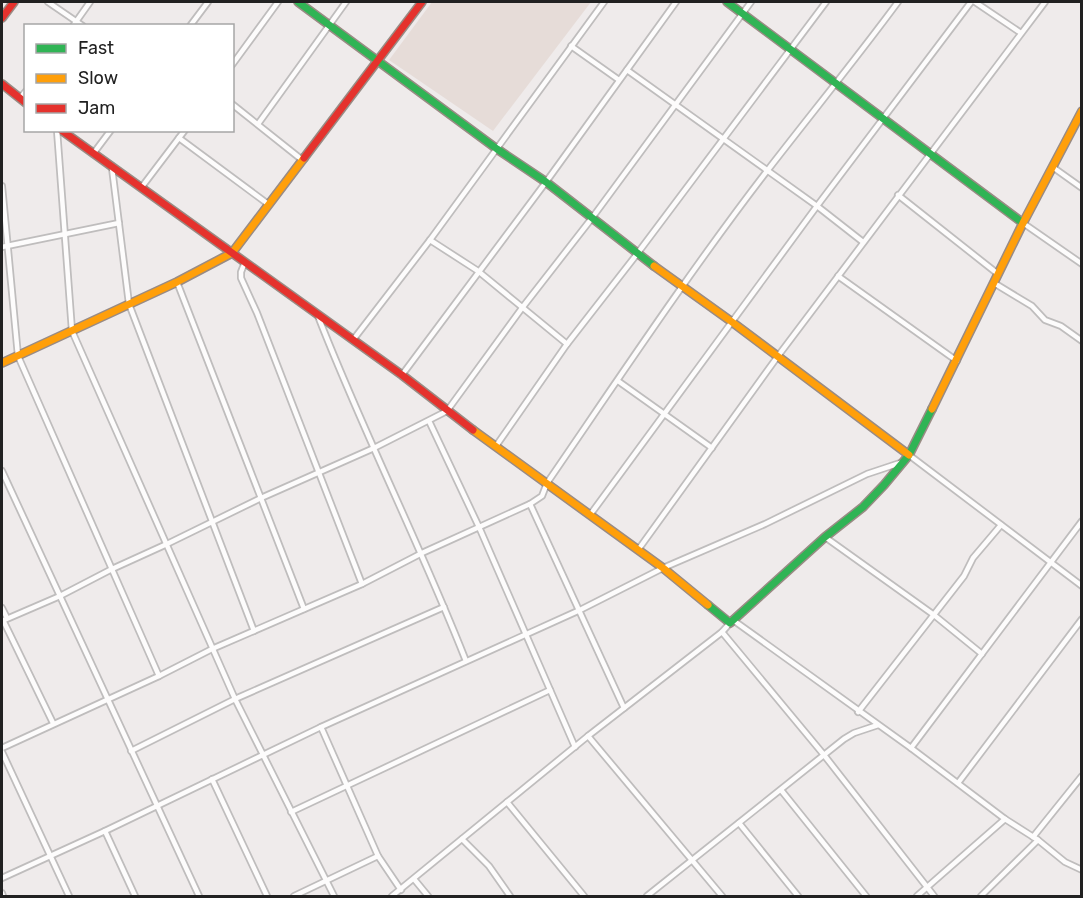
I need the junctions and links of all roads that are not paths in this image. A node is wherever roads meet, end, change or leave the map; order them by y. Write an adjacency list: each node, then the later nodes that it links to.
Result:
1 (14, 2): 18 (street)
2 (48, 2): 19 (street)
3 (90, 2): 19 (street)
4 (208, 2): 20 (street)
5 (278, 2): 26 (street)
6 (298, 2): 21 (street)
7 (346, 2): 21 (street)
8 (422, 2): 25 (street)
9 (604, 2): 23 (street)
10 (676, 2): 27 (street)
11 (727, 2): 17 (street)
12 (751, 2): 17 (street)
13 (826, 2): 24 (street)
14 (898, 2): 29 (street)
15 (973, 2): 22 (street); 35 (street)
16 (1045, 2): 22 (street)
17 (742, 12): 24 (street); 33 (street)
18 (2, 18)
19 (75, 23)
20 (192, 24)
21 (328, 25): 25 (street); 36 (street)
22 (1021, 33): 44 (street)
23 (570, 46): 28 (street); 43 (street)
24 (790, 48): 29 (street); 42 (street)
25 (377, 60): 43 (street); 46 (street)
26 (234, 62)
27 (627, 70): 28 (street); 33 (street)
28 (619, 80): 50 (street)
29 (837, 83): 35 (street); 49 (street)
30 (2, 84): 31 (street)
31 (23, 101)
32 (234, 106): 36 (street)
33 (675, 106): 42 (street); 57 (street)
34 (1082, 111): 48 (street)
35 (884, 118): 44 (street); 56 (street)
36 (258, 124): 46 (street)
37 (59, 132): 60 (street)
38 (62, 132): 45 (street)
39 (110, 132): 45 (street)
40 (184, 132): 41 (street)
41 (179, 138): 53 (street); 55 (street)
42 (723, 139): 49 (street); 65 (street)
43 (497, 149): 50 (street); 61 (street)
44 (930, 152): 54 (street); 59 (street)
45 (93, 154): 47 (street)
46 (301, 159): 55 (street)
47 (112, 168): 53 (street); 58 (street)
48 (1053, 168): 52 (street); 59 (street)
49 (767, 171): 56 (street); 73 (street)
50 (546, 182): 57 (street); 68 (street)
51 (2, 186): 63 (street)
52 (1082, 188)
53 (140, 189): 64 (street)
54 (898, 195): 62 (street); 69 (street)
55 (268, 204): 64 (street)
56 (817, 206): 62 (street); 77 (street)
57 (592, 219): 65 (street); 75 (street)
58 (119, 223): 60 (street); 74 (street)
59 (1023, 223): 67 (street); 69 (street)
60 (64, 234): 63 (street); 78 (street)
61 (430, 240): 68 (street); 79 (street)
62 (863, 242): 70 (street)
63 (4, 246): 82 (street)
64 (232, 253): 66 (street); 71 (street)
65 (637, 254): 73 (street); 81 (street)
66 (245, 261): 76 (street); 97 (street)
67 (1082, 264)
68 (478, 271): 75 (street); 86 (street)
69 (998, 274): 72 (street)
70 (838, 276): 83 (street); 84 (street)
71 (177, 282): 74 (street); 99 (street)
72 (994, 283): 80 (street); 84 (street)
73 (683, 287): 77 (street); 87 (street)
74 (129, 304): 78 (street); 103 (street)
75 (522, 308): 81 (street); 88 (street)
76 (317, 315): 79 (street); 93 (street)
77 (732, 322): 83 (street); 89 (street)
78 (72, 331): 82 (street); 107 (street)
79 (353, 340): 86 (street)
80 (1082, 341)
81 (567, 344): 91 (street)
82 (18, 356): 85 (street); 112 (street)
83 (778, 357): 92 (street); 94 (street)
84 (957, 361): 94 (street)
85 (2, 363)
86 (402, 375): 88 (street)
87 (618, 381): 89 (street); 98 (street)
88 (447, 411): 90 (street); 91 (street)
89 (664, 414): 92 (street); 101 (street)
90 (429, 421): 93 (street); 105 (street)
91 (495, 446): 98 (street)
92 (712, 447): 108 (street)
93 (374, 448): 97 (street); 109 (street)
94 (909, 455): 95 (street); 104 (street)
95 (902, 463): 106 (street); 111 (street)
96 (2, 471): 115 (street)
97 (319, 472): 99 (street); 113 (street)
98 (547, 483): 100 (street); 101 (street)
99 (261, 498): 103 (street); 118 (street)
100 (530, 504): 105 (street); 119 (street)
101 (590, 516): 108 (street)
102 (1082, 522): 110 (street)
103 (213, 523): 107 (street); 124 (street)
104 (1001, 525): 110 (street); 120 (street)
105 (479, 527): 109 (street); 126 (street)
106 (825, 537): 120 (street); 123 (street)
107 (167, 544): 112 (street); 127 (street)
108 (638, 550): 111 (street)
109 (422, 553): 113 (street); 116 (street)
110 (1050, 562): 114 (street); 128 (street)
111 (663, 568): 119 (street); 123 (street)
112 (112, 569): 115 (street); 130 (street)
113 (362, 584): 118 (street)
114 (1082, 586)
115 (60, 596): 121 (street); 132 (street)
116 (444, 606): 129 (street); 133 (street)
117 (2, 608): 121 (street)
118 (304, 609): 124 (street)
119 (580, 610): 126 (street); 134 (street)
120 (934, 615): 128 (street); 135 (street)
121 (4, 620): 136 (street)
122 (1082, 620): 148 (street)
123 (731, 621): 125 (street); 135 (street)
124 (254, 631): 127 (street)
125 (722, 632): 134 (street); 145 (street)
126 (526, 633): 129 (street); 131 (street)
127 (212, 649): 130 (street); 133 (street)
128 (982, 654): 141 (street)
129 (466, 660): 138 (street)
130 (159, 676): 132 (street)
131 (550, 690): 140 (street); 149 (street)
132 (108, 699): 136 (street); 143 (street)
133 (235, 699): 143 (street); 144 (street)
134 (624, 708): 139 (street)
135 (858, 712): 137 (street)
136 (53, 723): 142 (street)
137 (878, 725): 141 (street); 145 (street)
138 (321, 727): 144 (street); 149 (street)
139 (588, 736): 140 (street); 161 (street)
140 (575, 747): 151 (street)
141 (911, 748): 148 (street)
142 (2, 750): 159 (street)
143 (131, 751): 152 (street)
144 (263, 754): 147 (street); 153 (street)
145 (824, 755): 150 (street); 166 (street)
146 (1082, 776): 157 (street)
147 (212, 778): 152 (street); 171 (street)
148 (958, 783): 154 (street)
149 (346, 786): 153 (street); 160 (street)
150 (781, 790): 155 (street); 181 (street)
151 (507, 802): 158 (street); 177 (street)
152 (156, 806): 156 (street); 170 (street)
153 (291, 812): 165 (street)
154 (1005, 819): 157 (street); 166 (street)
155 (739, 823): 161 (street); 180 (street)
156 (105, 831): 159 (street); 169 (street)
157 (1036, 838): 162 (street); 184 (street)
158 (462, 839): 164 (street); 176 (street)
159 (50, 856): 163 (street); 168 (street)
160 (378, 856): 165 (street); 167 (street)
161 (692, 859): 178 (street); 179 (street)
162 (1082, 870)
163 (2, 878)
164 (414, 879): 167 (street); 175 (street)
165 (327, 881): 172 (street); 173 (street)
166 (927, 888): 182 (street); 183 (street)
167 (401, 890): 174 (street)
168 (69, 897)
169 (135, 897)
170 (199, 897)
171 (267, 897)
172 (294, 897)
173 (334, 897)
174 (392, 897)
175 (428, 897)
176 (510, 897)
177 (584, 897)
178 (647, 897)
179 (722, 897)
180 (798, 897)
181 (866, 897)
182 (917, 897)
183 (934, 897)
184 (981, 897)

